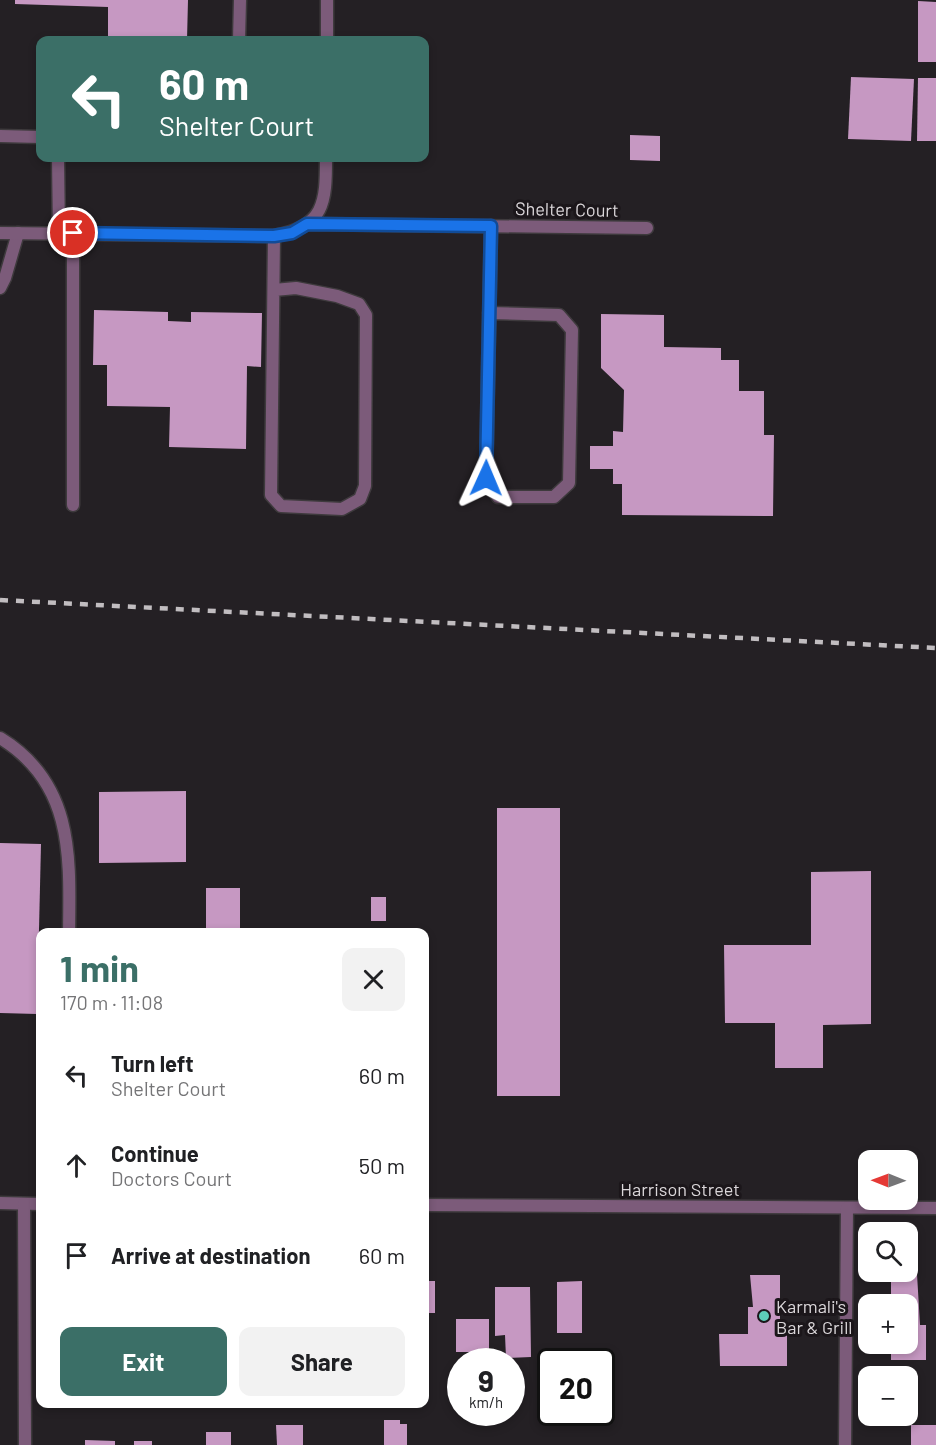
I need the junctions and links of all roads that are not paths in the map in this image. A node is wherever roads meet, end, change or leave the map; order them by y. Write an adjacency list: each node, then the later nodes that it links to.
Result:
1 (240, 0): 3 (street)
2 (327, 0): 4 (street)
3 (239, 36)
4 (327, 36)
5 (0, 136): 6 (street)
6 (36, 137)
7 (58, 162): 14 (street)
8 (326, 162): 9 (street)
9 (307, 224): 10 (street, Shelter Court); 16 (street)
10 (491, 226): 11 (street, Shelter Court); 19 (street)
11 (647, 228)
12 (0, 233): 13 (street)
13 (18, 233): 14 (street); 17 (street)
14 (59, 233): 15 (street)
15 (73, 233): 16 (street); 20 (street)
16 (274, 236): 18 (street)
17 (0, 288)
18 (274, 290): 18 (street)
19 (489, 313): 19 (street)
20 (73, 505)
21 (0, 738): 22 (street)
22 (69, 928)
23 (0, 1203): 24 (street)
24 (24, 1204): 25 (street); 29 (street)
25 (36, 1204)
26 (429, 1205): 27 (street, Harrison Street)
27 (847, 1208): 28 (street, Harrison Street); 30 (street)
28 (936, 1208)
29 (25, 1445)
30 (845, 1445)

